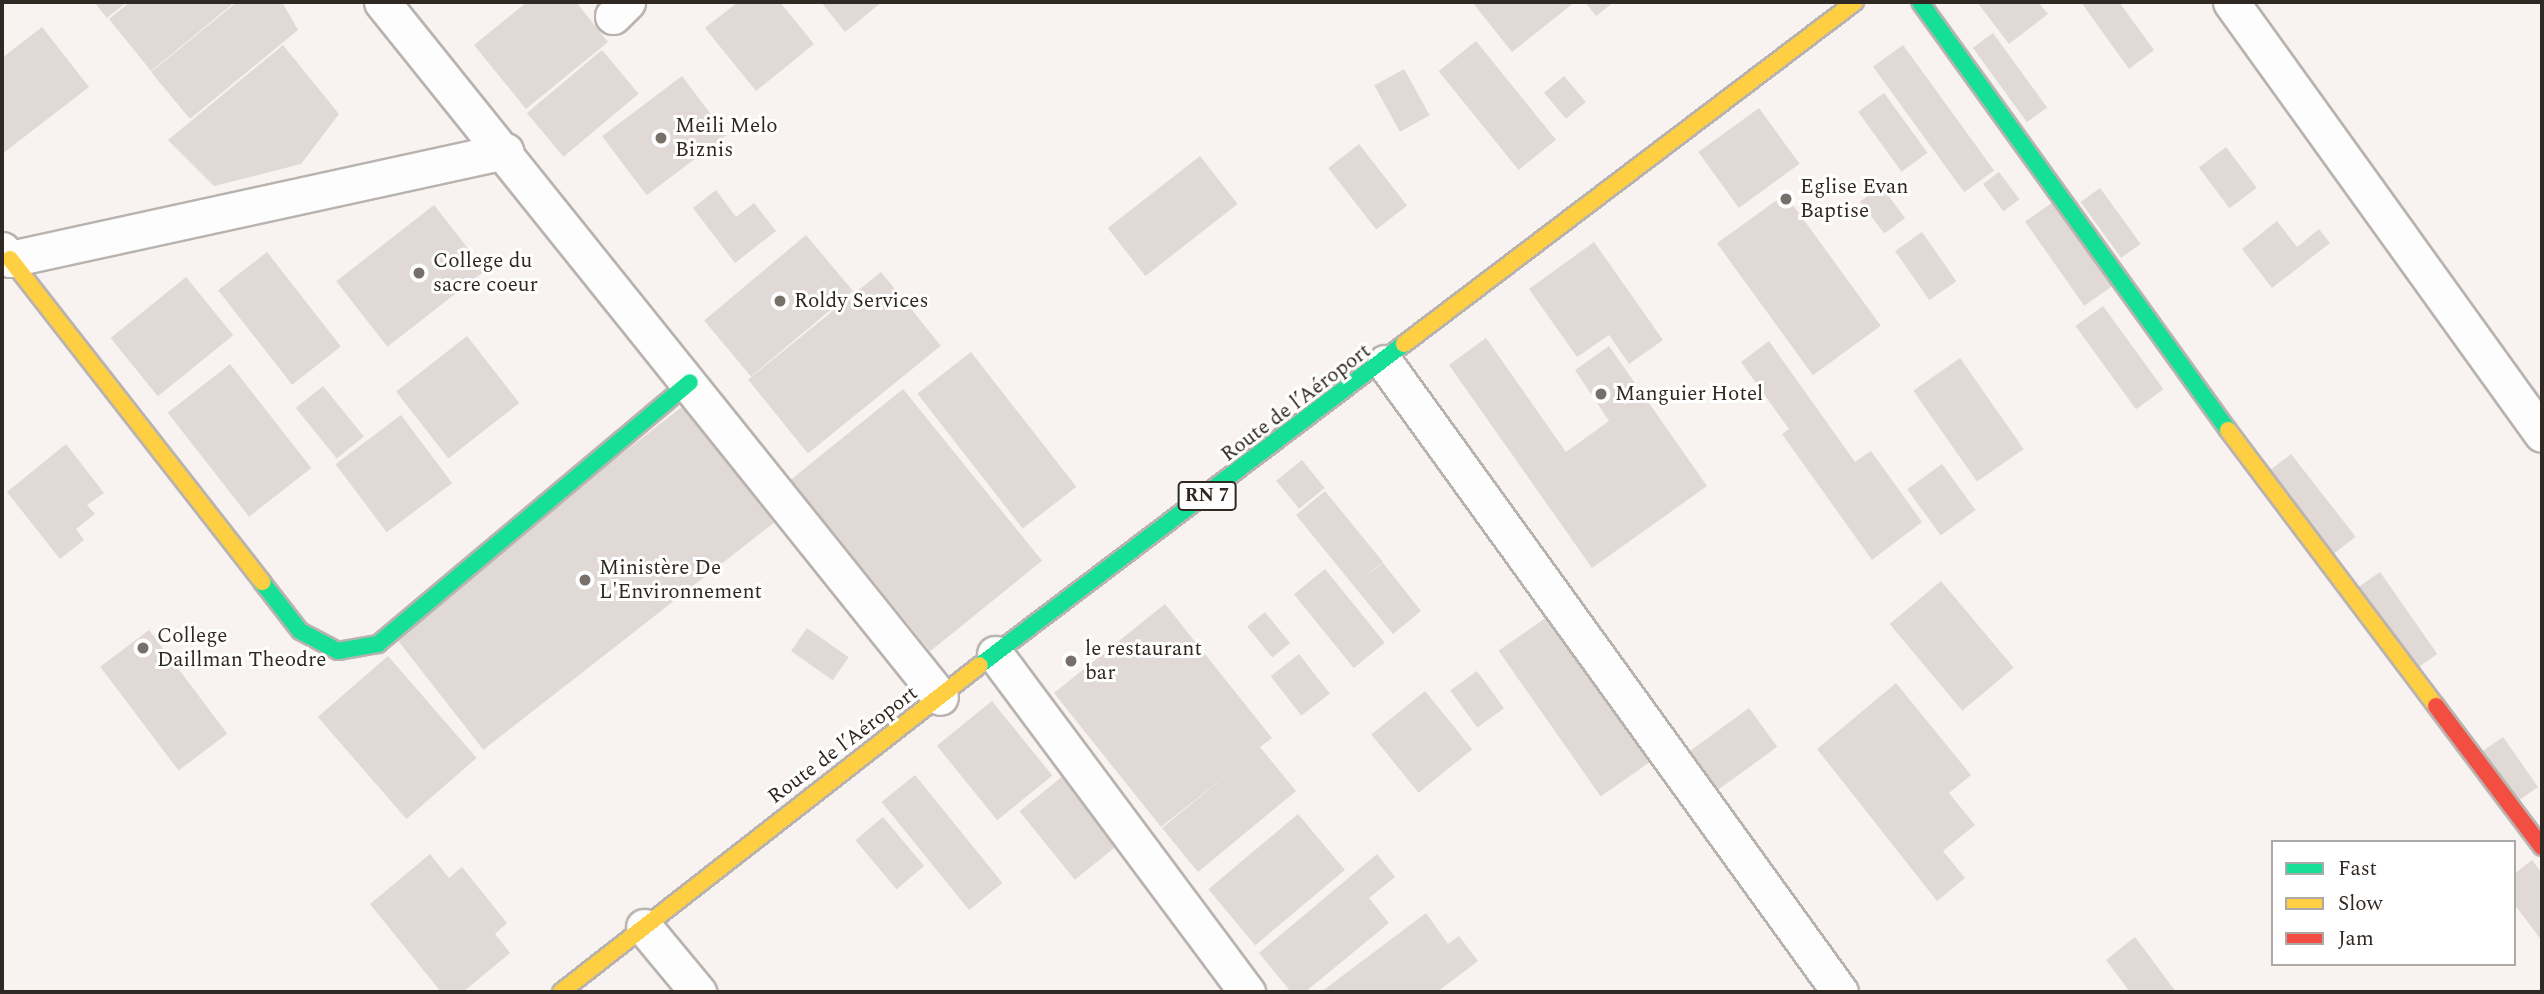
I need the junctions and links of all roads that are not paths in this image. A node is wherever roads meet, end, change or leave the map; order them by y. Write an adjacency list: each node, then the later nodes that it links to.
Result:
1 (382, 2): 5 (street)
2 (1855, 2): 7 (street, Route de l’Aéroport / RN 7)
3 (1920, 2): 12 (street)
4 (2231, 2): 9 (street)
5 (505, 151): 6 (street); 8 (street)
6 (6, 254): 8 (street)
7 (1385, 363): 10 (street, Route de l’Aéroport / RN 7); 17 (street)
8 (690, 382): 11 (street)
9 (2542, 434)
10 (995, 653): 11 (street, Route de l’Aéroport / RN 7); 16 (street)
11 (940, 697): 13 (street, Route de l’Aéroport / RN 7)
12 (2542, 848)
13 (644, 927): 14 (street, Route de l’Aéroport / RN 7); 15 (street)
14 (561, 992)
15 (698, 992)
16 (1247, 992)
17 (1840, 992)

